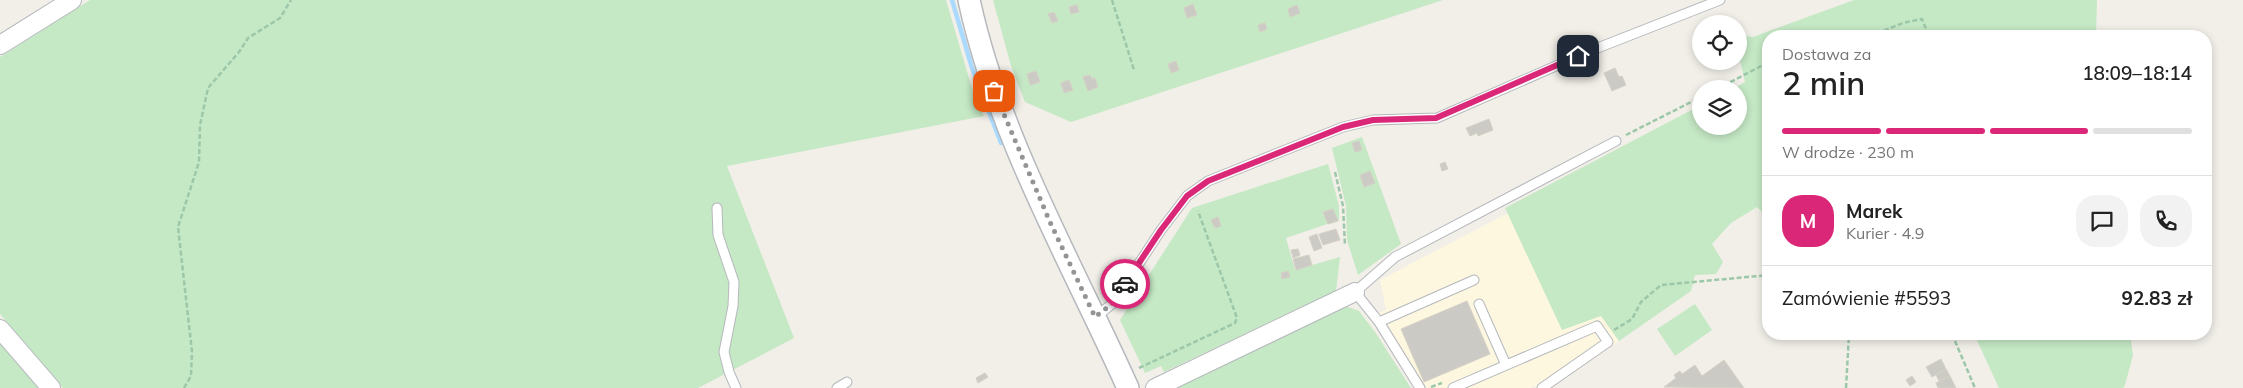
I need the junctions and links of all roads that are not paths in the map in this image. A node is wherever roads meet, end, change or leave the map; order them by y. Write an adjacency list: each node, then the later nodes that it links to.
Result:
1 (72, 0): 4 (street)
2 (969, 0): 10 (street)
3 (1720, 0): 10 (lane)
4 (0, 45)
5 (1616, 140): 8 (lane)
6 (717, 208): 16 (lane)
7 (1474, 280): 11 (lane)
8 (1355, 292): 11 (lane); 19 (street)
9 (1479, 304): 13 (lane)
10 (1095, 317): 18 (street)
11 (1379, 322): 20 (lane)
12 (0, 329): 15 (street)
13 (1506, 365): 21 (lane); 22 (lane)
14 (847, 382): 17 (lane)
15 (51, 388)
16 (736, 388)
17 (837, 388)
18 (1128, 388)
19 (1155, 388)
20 (1420, 388)
21 (1453, 388)
22 (1542, 388)

